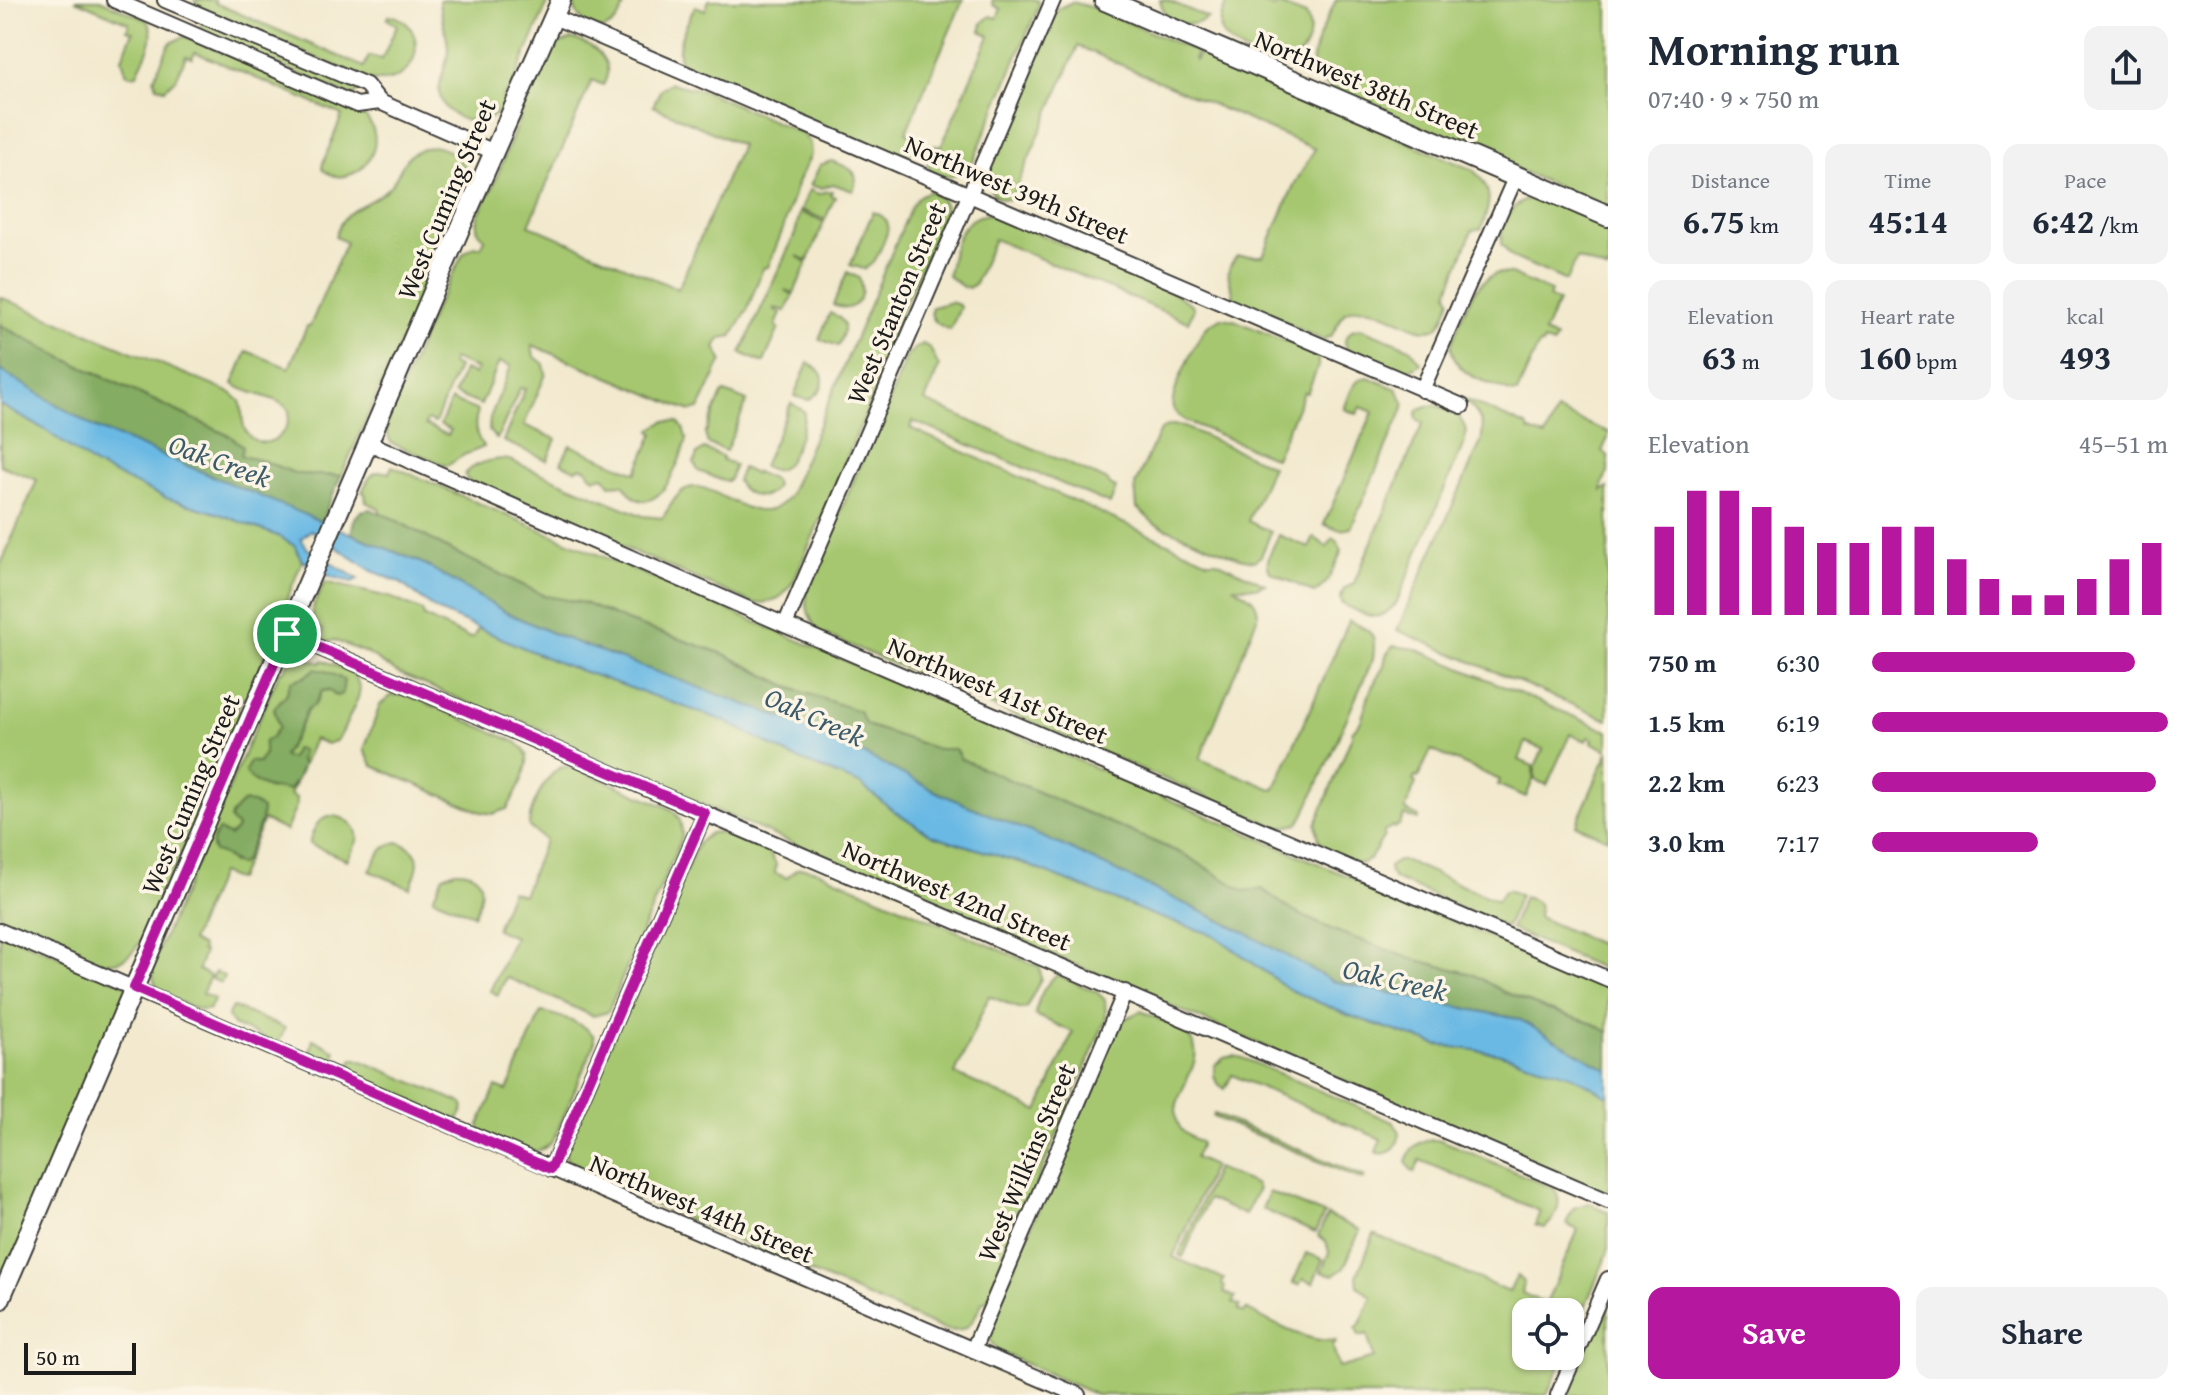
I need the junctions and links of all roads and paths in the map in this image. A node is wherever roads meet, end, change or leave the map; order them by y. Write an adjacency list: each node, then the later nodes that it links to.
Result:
1 (114, 0): 6 (street)
2 (165, 0): 6 (street)
3 (1053, 0): 9 (street, West Stanton Street)
4 (1105, 0): 8 (main road, Northwest 38th Street)
5 (557, 8): 7 (street, West Cuming Street); 9 (street, Northwest 39th Street)
6 (380, 102): 7 (street)
7 (494, 152): 13 (street, West Cuming Street)
8 (1516, 176): 10 (main road, Northwest 38th Street); 11 (street)
9 (969, 194): 11 (street, Northwest 39th Street); 14 (street, West Stanton Street)
10 (1608, 216)
11 (1422, 390): 12 (street, Northwest 39th Street)
12 (1462, 406)
13 (369, 443): 14 (street, Northwest 41st Street); 15 (street, West Cuming Street)
14 (785, 625): 18 (street, Northwest 41st Street)
15 (287, 634): 16 (street, Northwest 42nd Street); 19 (street, West Cuming Street)
16 (705, 813): 20 (street, Northwest 42nd Street); 21 (street)
17 (0, 931): 19 (street, Northwest 44th Street)
18 (1608, 979)
19 (134, 988): 21 (street, Northwest 44th Street); 24 (street, West Cuming Street)
20 (1125, 992): 22 (street, Northwest 42nd Street); 25 (street, West Wilkins Street)
21 (551, 1169): 25 (street, Northwest 44th Street)
22 (1608, 1201)
23 (1608, 1279): 27 (street)
24 (0, 1300)
25 (973, 1350): 26 (street, Northwest 44th Street)
26 (1069, 1393)
27 (1558, 1395)

